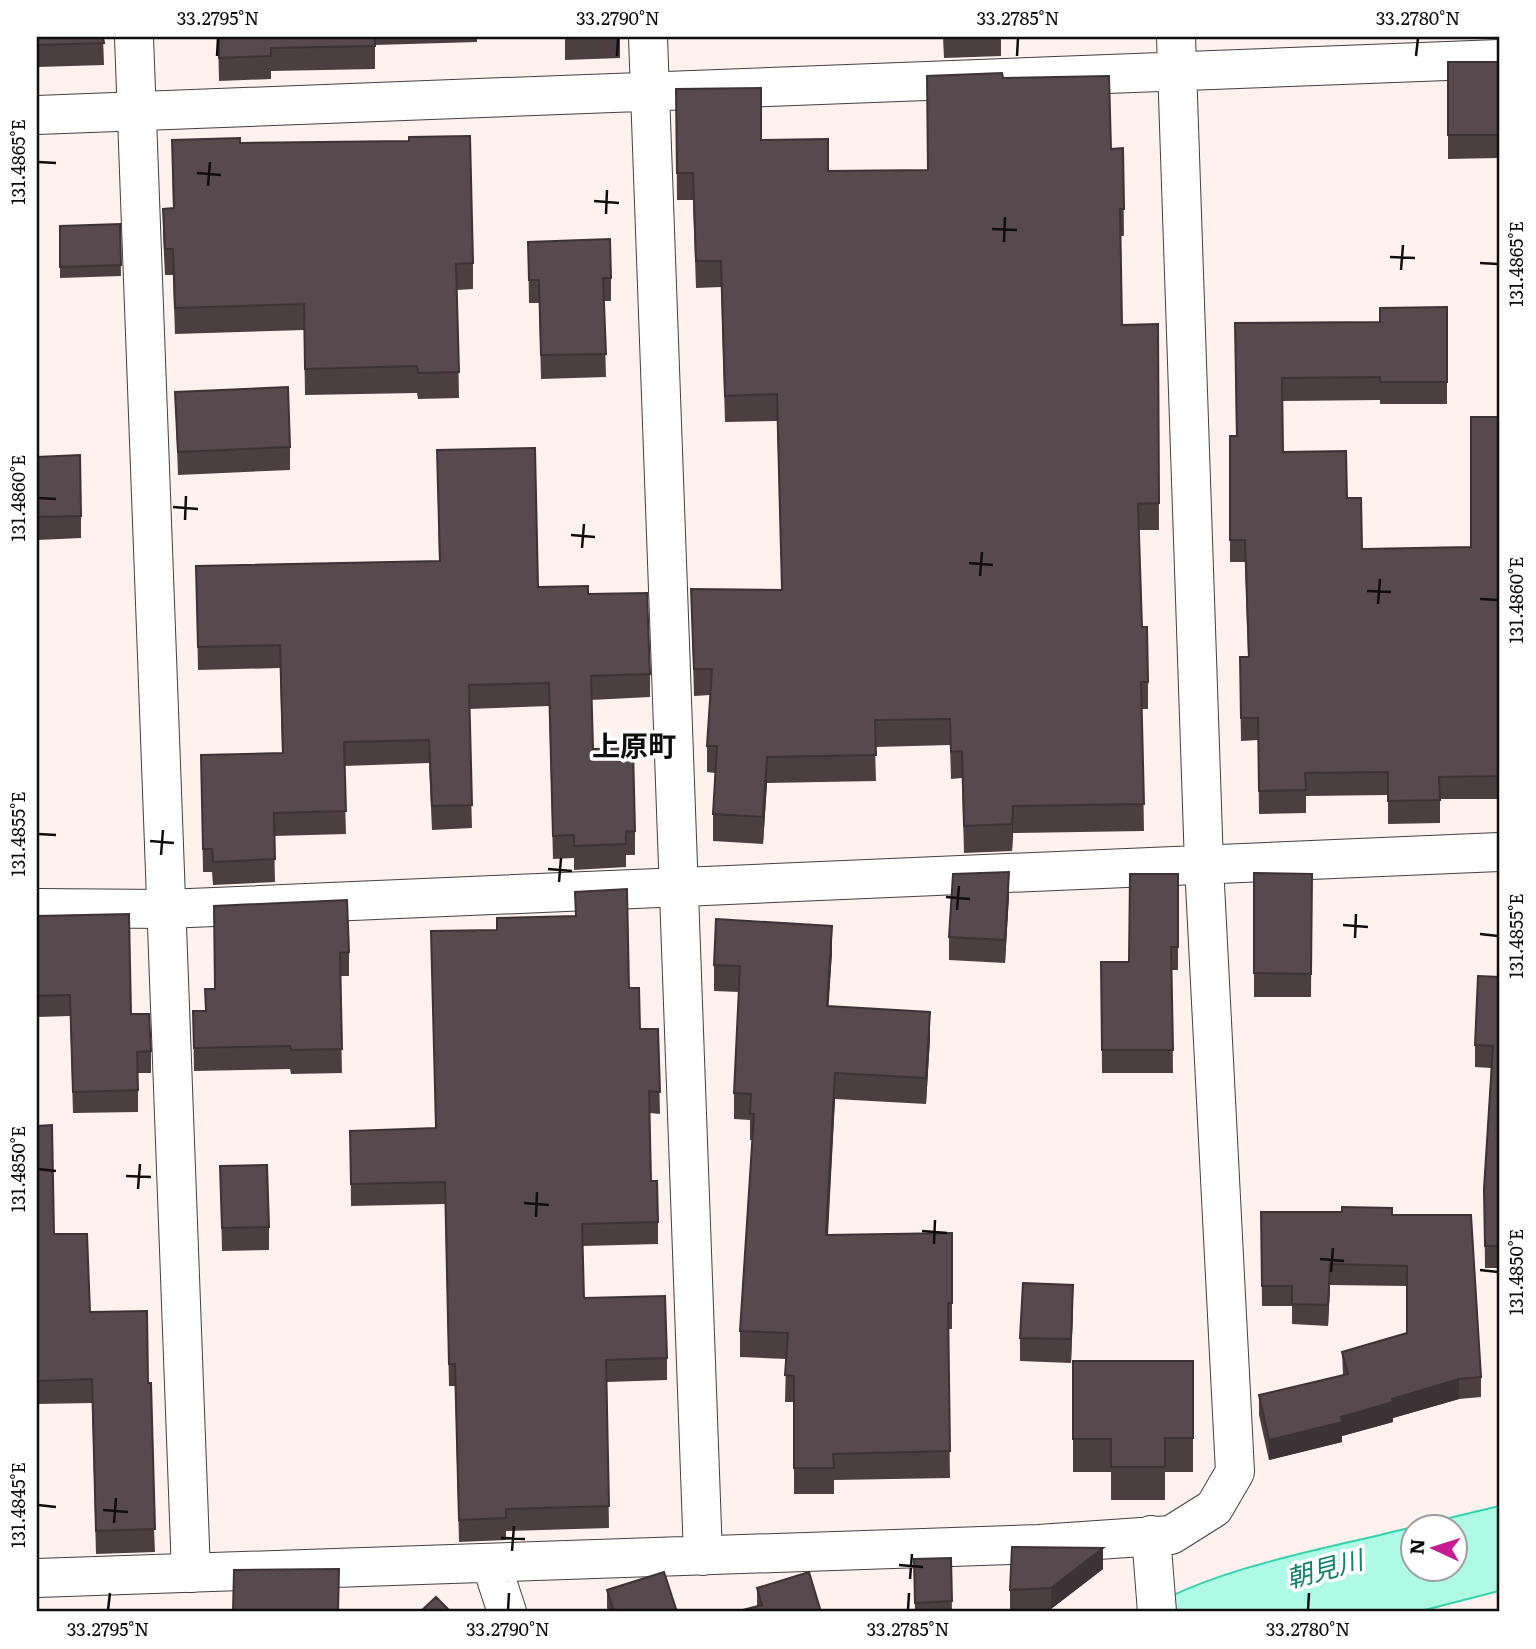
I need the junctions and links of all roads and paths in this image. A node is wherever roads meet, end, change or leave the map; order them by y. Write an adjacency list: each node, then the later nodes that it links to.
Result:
1 (134, 37): 6 (street)
2 (648, 37): 5 (street)
3 (1177, 54): 4 (street); 5 (street); 9 (street)
4 (1499, 59)
5 (650, 92): 6 (street); 10 (street)
6 (137, 111): 7 (street); 12 (street)
7 (37, 115)
8 (1499, 852): 9 (street)
9 (1204, 865): 10 (street); 13 (street)
10 (679, 887): 12 (street); 14 (street)
11 (37, 908): 12 (street)
12 (166, 909): 16 (street)
13 (1152, 1535): 14 (street); 18 (street)
14 (703, 1556): 15 (street)
15 (491, 1563): 16 (street); 19 (street)
16 (191, 1573): 17 (street)
17 (37, 1578)
18 (1156, 1599)
19 (507, 1612)

